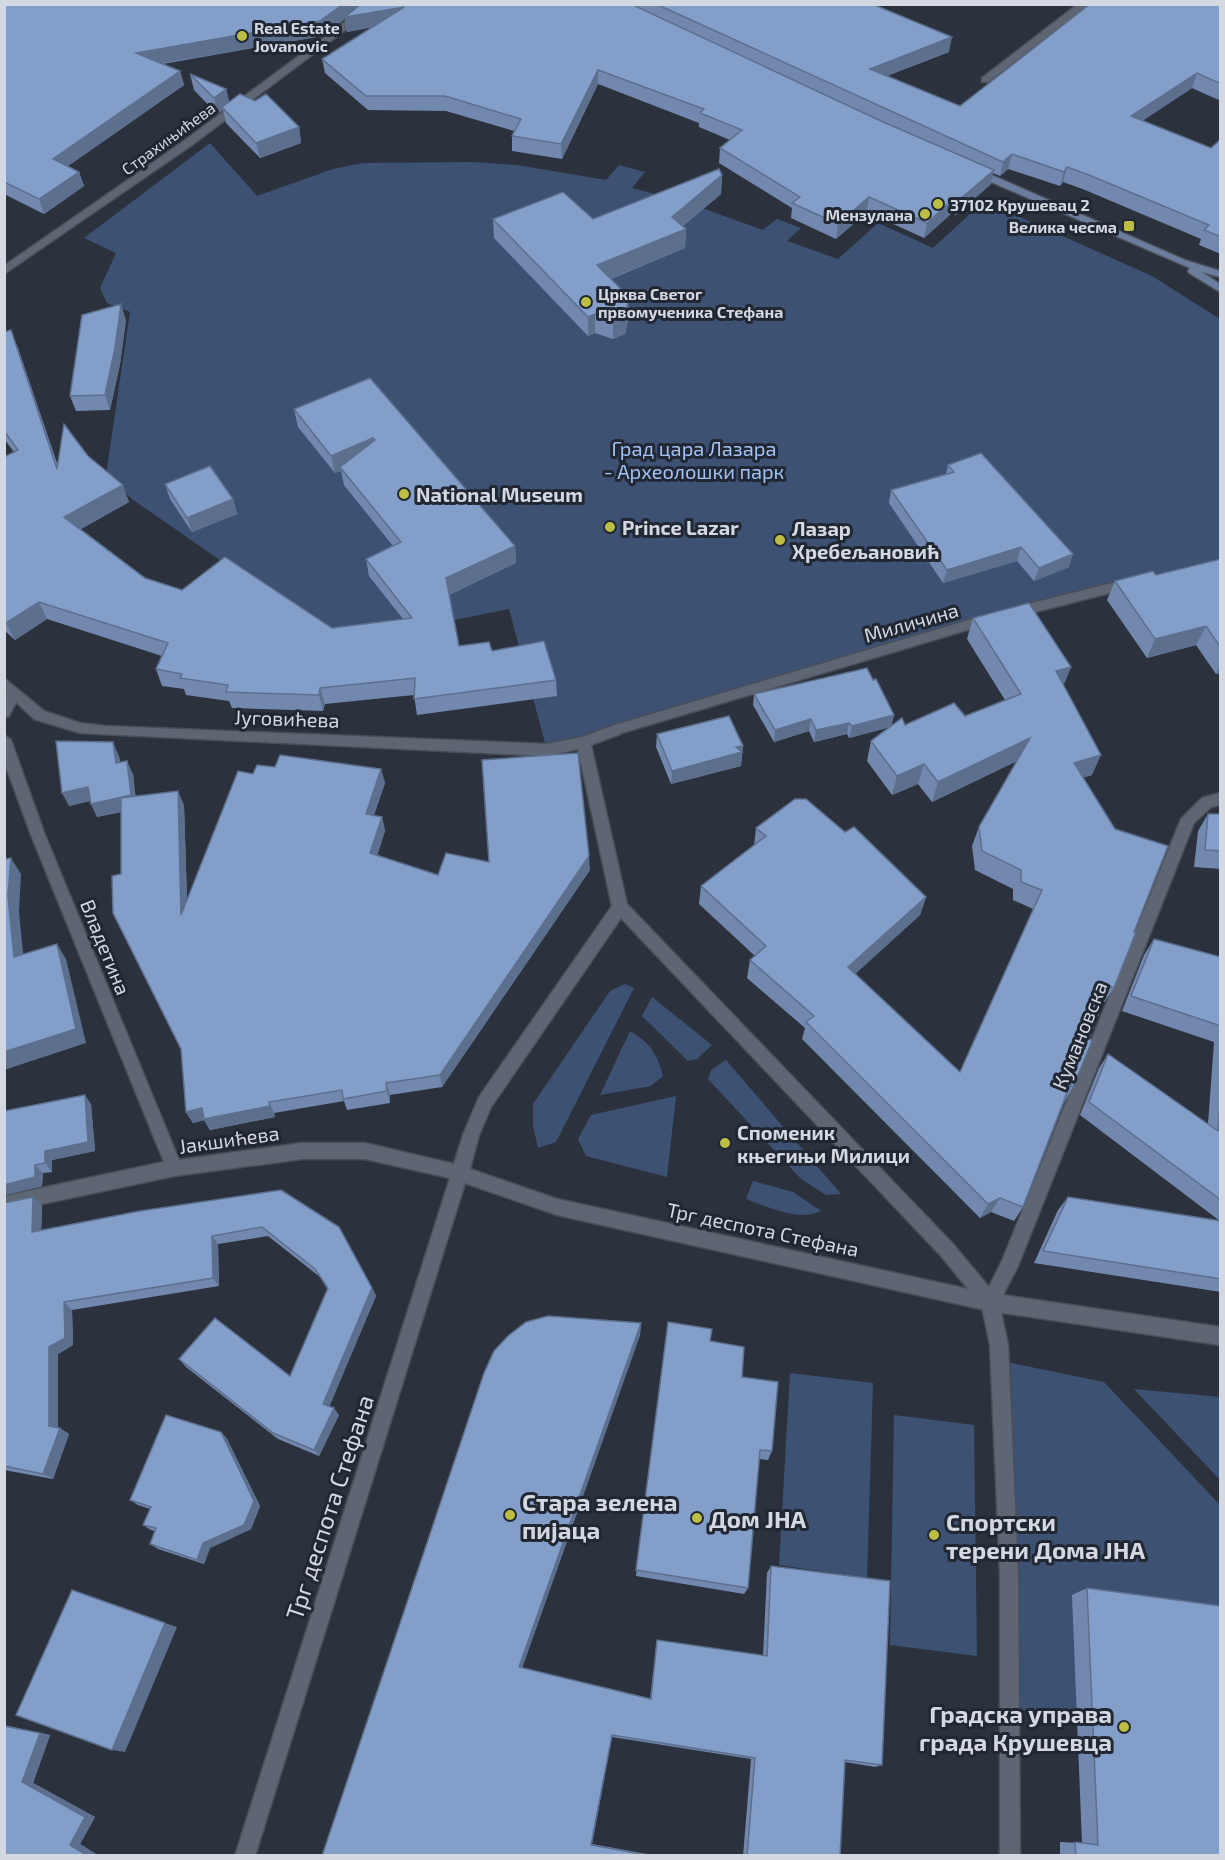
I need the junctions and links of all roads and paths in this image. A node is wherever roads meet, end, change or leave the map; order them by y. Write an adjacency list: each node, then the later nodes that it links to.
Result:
1 (376, 4): 6 (street, Страхињићева)
2 (1085, 4): 3 (street)
3 (985, 80)
4 (961, 166): 5 (main road)
5 (1181, 262): 7 (main road); 8 (main road)
6 (4, 271)
7 (1221, 274)
8 (1221, 289)
9 (1143, 580): 13 (street, Миличина)
10 (9, 688): 11 (street); 13 (street, Југовићева)
11 (4, 712)
12 (4, 740): 16 (street, Владетина)
13 (583, 742): 15 (street)
14 (1221, 799): 19 (street, Кумановска)
15 (620, 907): 17 (street, Трг деспота Стефана); 19 (street)
16 (174, 1168): 17 (street, Јакшићева); 18 (street, Јакшићева)
17 (460, 1173): 19 (street, Трг деспота Стефана); 21 (street, Трг деспота Стефана)
18 (4, 1204)
19 (990, 1302): 20 (street, Трг деспота Стефана); 22 (street)
20 (1221, 1336)
21 (245, 1856)
22 (1010, 1856)

